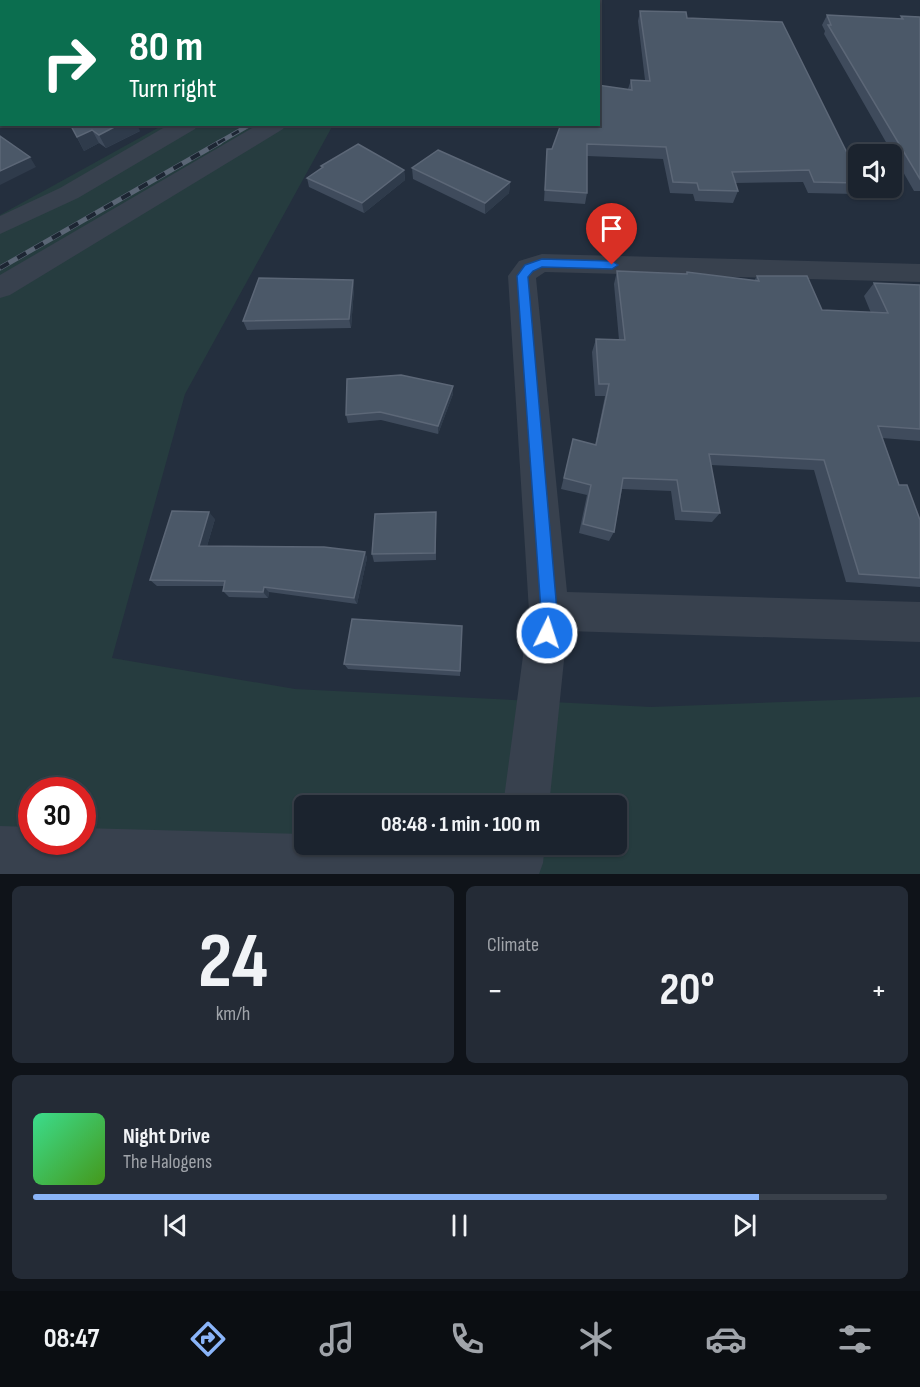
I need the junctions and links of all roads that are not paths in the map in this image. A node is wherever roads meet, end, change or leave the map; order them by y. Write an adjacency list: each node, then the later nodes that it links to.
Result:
1 (184, 126): 3 (street)
2 (272, 126): 5 (street)
3 (0, 226)
4 (920, 273): 6 (street)
5 (0, 288)
6 (549, 611): 7 (street); 8 (street)
7 (920, 622)
8 (527, 795)
9 (0, 850): 10 (street)
10 (520, 855)

